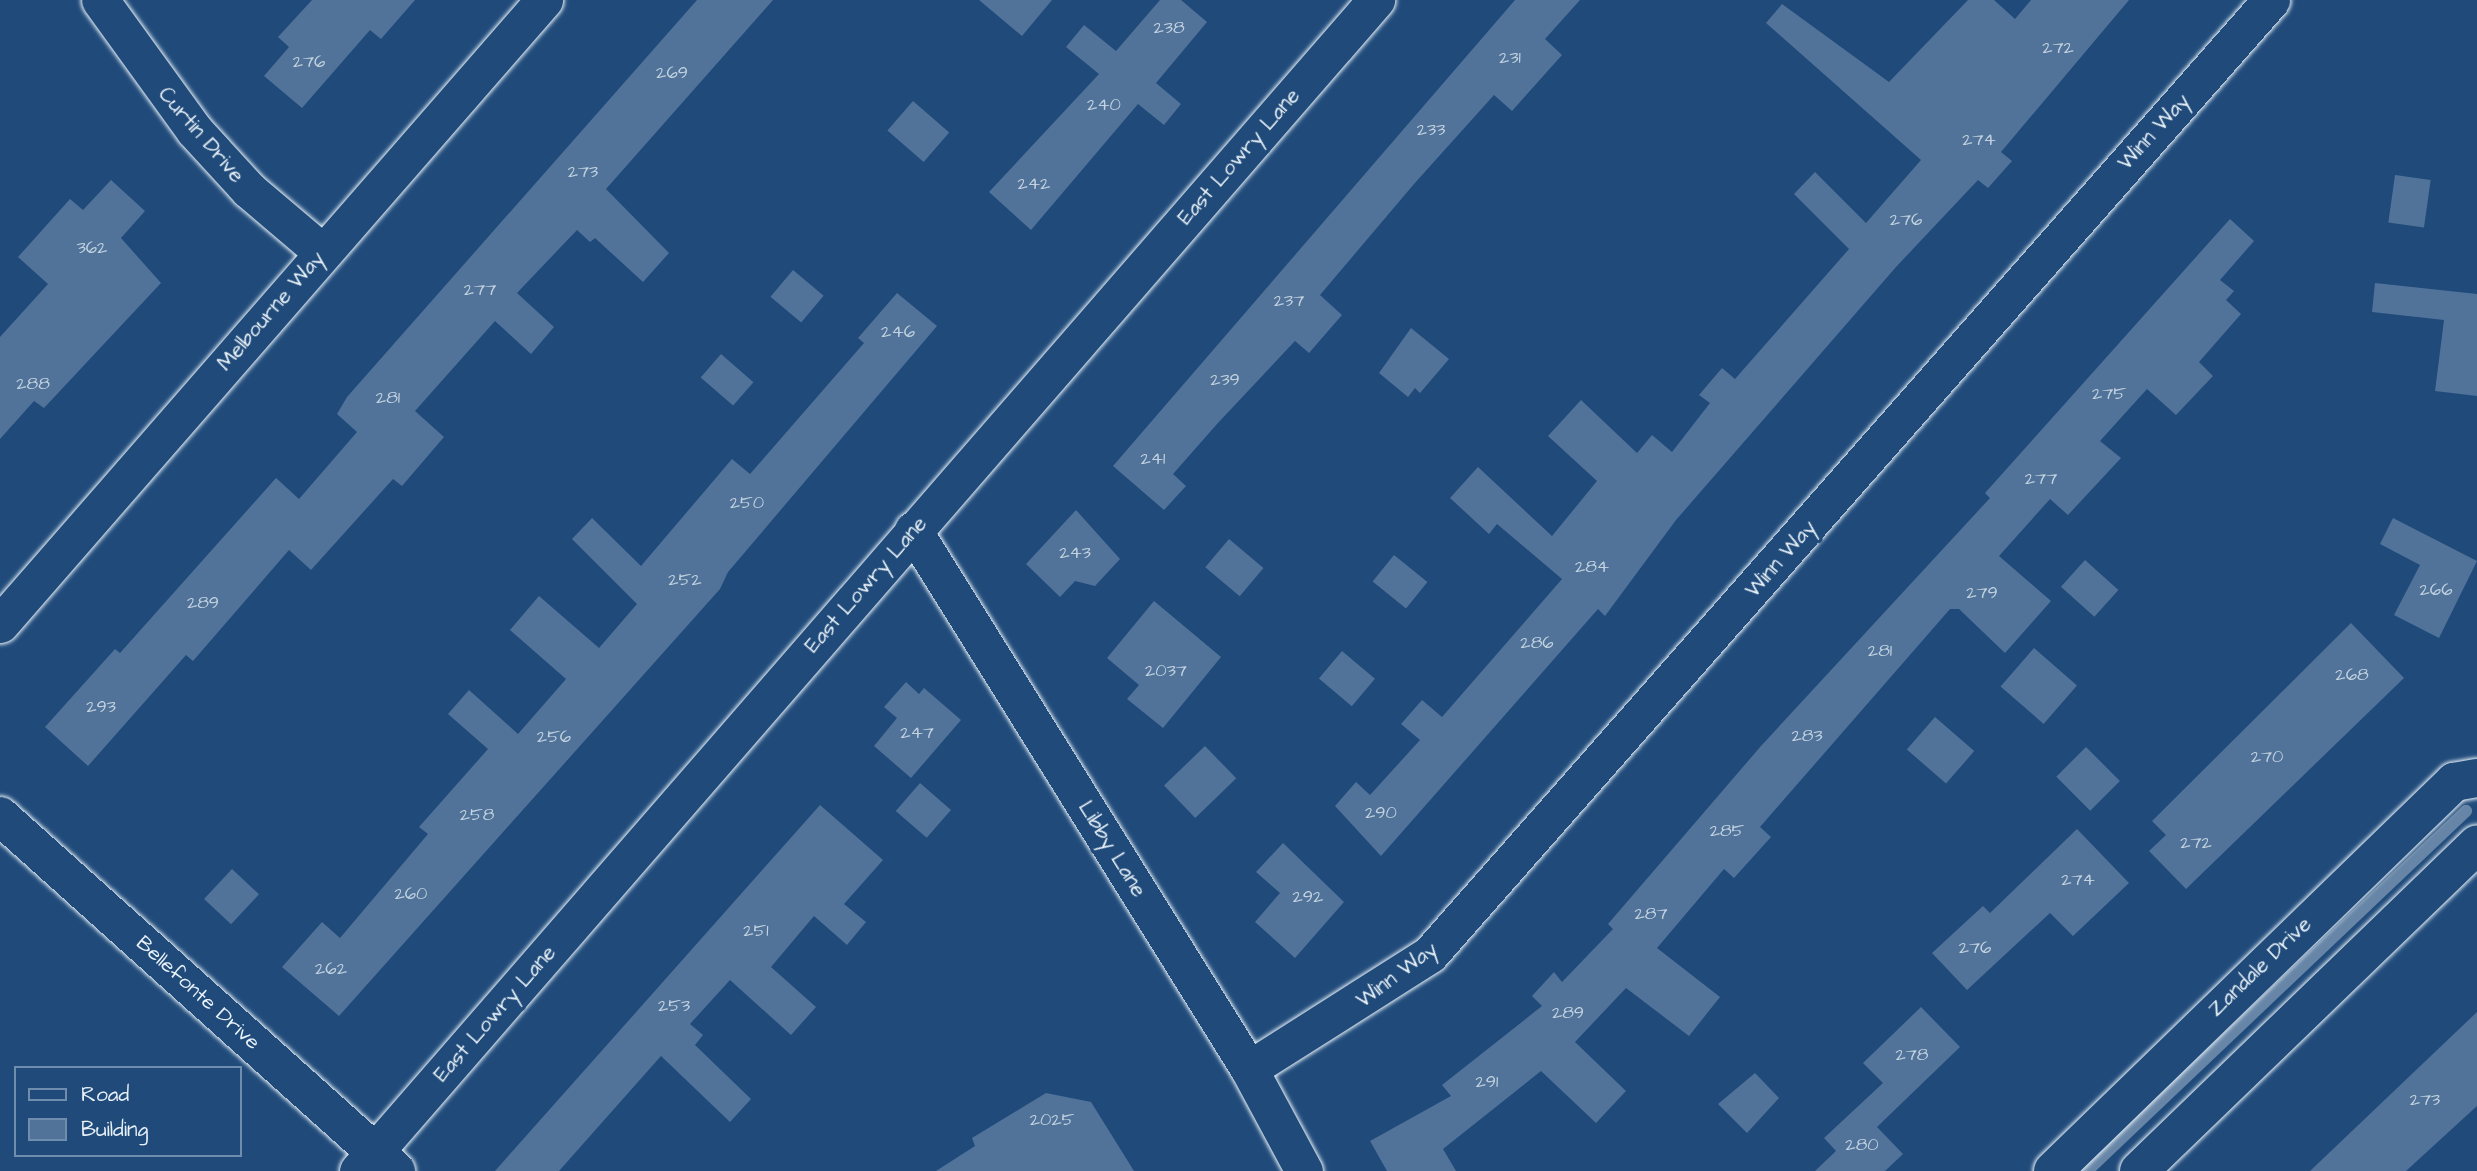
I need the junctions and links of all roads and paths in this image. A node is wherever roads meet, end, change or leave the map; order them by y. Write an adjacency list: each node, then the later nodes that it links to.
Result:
1 (100, 0): 5 (street, Curtin Drive)
2 (544, 0): 5 (street, Melbourne Way)
3 (1376, 0): 6 (street, East Lowry Lane)
4 (2272, 0): 11 (street, Winn Way)
5 (322, 252): 7 (street, Melbourne Way)
6 (913, 530): 11 (street, Libby Lane); 12 (street, East Lowry Lane)
7 (0, 624)
8 (2477, 778): 14 (street, Zandale Drive)
9 (0, 816): 12 (street, Bellefonte Drive)
10 (2477, 845): 15 (street)
11 (1249, 1069): 13 (street, Libby Lane)
12 (377, 1165)
13 (1304, 1171)
14 (2053, 1171)
15 (2138, 1171)

